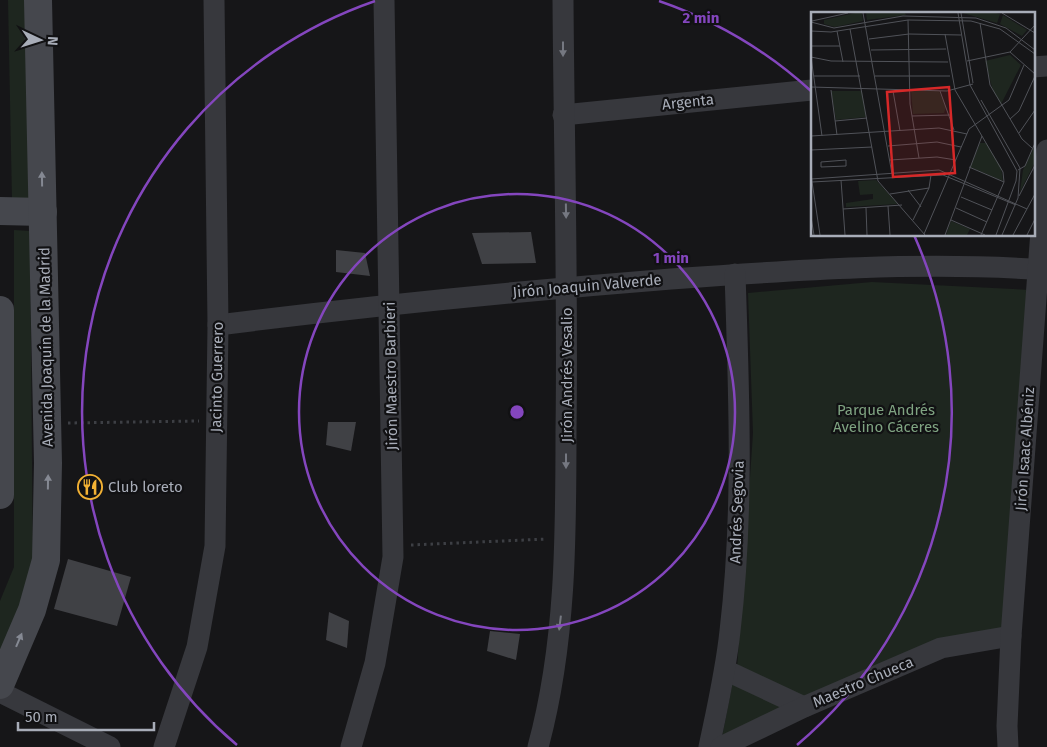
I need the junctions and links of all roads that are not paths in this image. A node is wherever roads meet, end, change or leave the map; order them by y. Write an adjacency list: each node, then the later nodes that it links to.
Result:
1 (38, 0): 11 (street, Avenida Joaquín de la Madrid, one-way to 1)
2 (214, 0): 17 (street, Jacinto Guerrero)
3 (384, 0): 15 (street, Jirón Maestro Barbieri)
4 (563, 0): 8 (street, Jirón Andrés Vesalio, one-way to 8)
5 (1047, 66): 6 (street)
6 (1034, 68)
7 (811, 90): 8 (street, Argenta)
8 (563, 115): 14 (street, Jirón Andrés Vesalio, one-way to 14)
9 (1047, 150): 12 (street, Jirón Isaac Albéniz)
10 (0, 211): 11 (street)
11 (43, 212): 22 (street, Avenida Joaquín de la Madrid, one-way to 11)
12 (1042, 269): 13 (street, Jirón Joaquin Valverde); 20 (street, Jirón Isaac Albéniz)
13 (735, 274): 14 (street, Jirón Joaquin Valverde); 21 (street, Andrés Segovia)
14 (568, 287): 15 (street, Jirón Joaquin Valverde); 28 (street, Jirón Andrés Vesalio, one-way to 28)
15 (391, 303): 17 (street, Jirón Joaquin Valverde); 27 (street, Jirón Maestro Barbieri)
16 (0, 310): 18 (street)
17 (218, 324): 26 (street, Jacinto Guerrero)
18 (1, 452): 19 (street)
19 (0, 495)
20 (1012, 636): 24 (street, Maestro Chueca); 31 (street, Jirón Isaac Albéniz)
21 (725, 670): 24 (street); 29 (street, Andrés Segovia)
22 (0, 685)
23 (0, 692): 25 (street)
24 (804, 707): 30 (street, Maestro Chueca)
25 (110, 747)
26 (164, 747)
27 (351, 747)
28 (538, 747)
29 (709, 747)
30 (721, 747)
31 (1008, 747)

